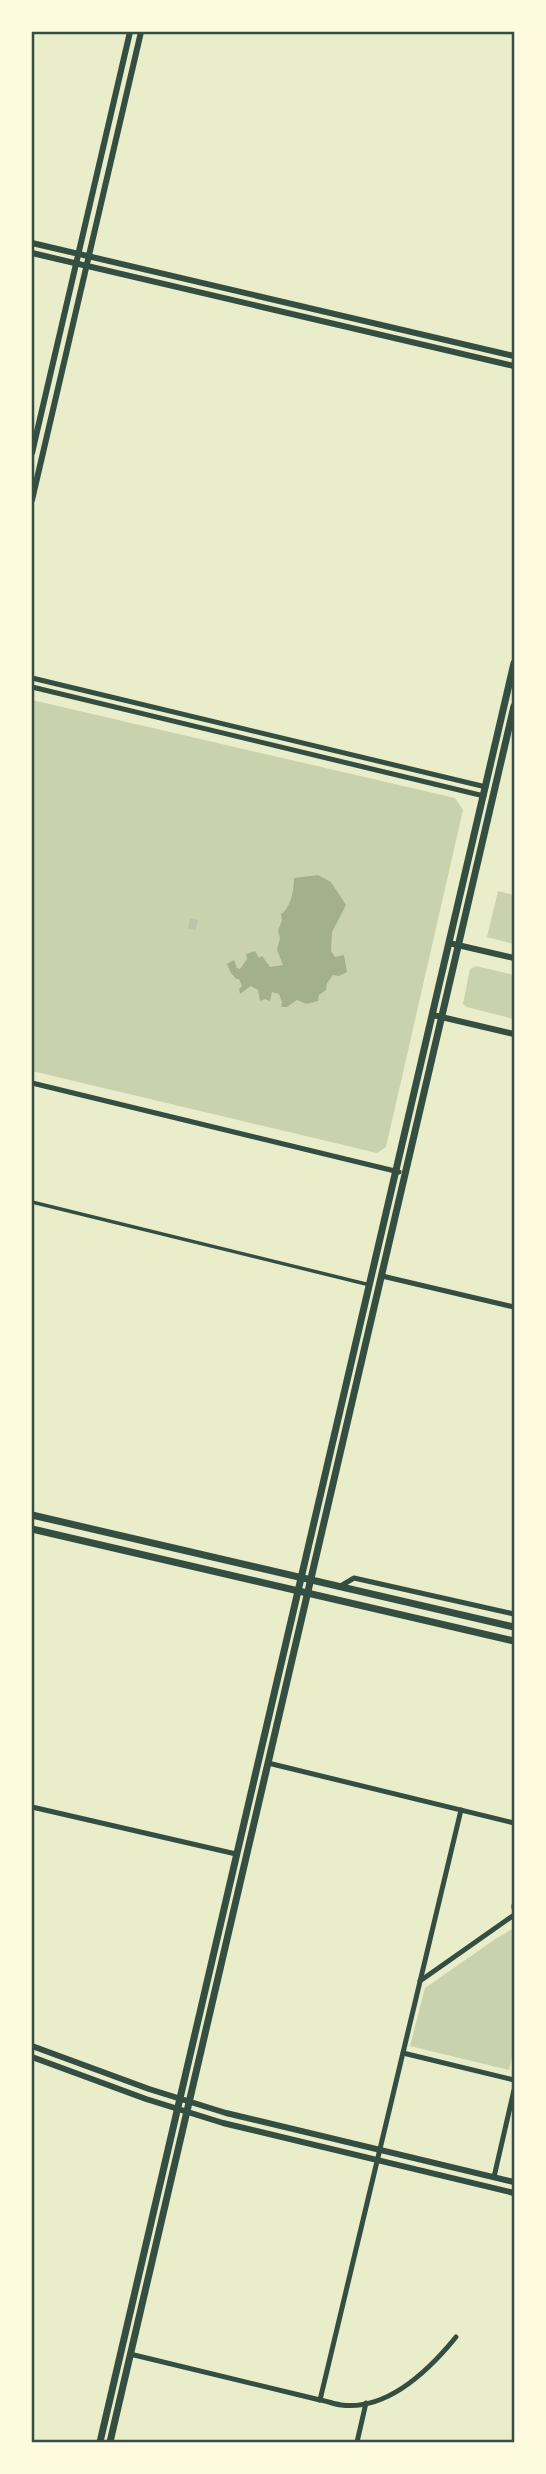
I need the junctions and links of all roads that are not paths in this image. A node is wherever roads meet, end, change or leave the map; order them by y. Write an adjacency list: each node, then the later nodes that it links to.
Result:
1 (130, 32): 5 (street)
2 (142, 32): 6 (street)
3 (32, 243): 5 (street)
4 (32, 253): 7 (street)
5 (78, 254): 6 (street); 7 (street)
6 (89, 256): 8 (street); 9 (street)
7 (76, 263): 8 (street); 11 (street)
8 (86, 266): 10 (street); 12 (street)
9 (514, 356)
10 (514, 366)
11 (32, 453)
12 (32, 500)
13 (514, 663): 17 (main road)
14 (32, 678): 17 (street)
15 (32, 687): 18 (street)
16 (514, 706): 20 (main road)
17 (486, 787): 18 (main road)
18 (484, 796): 19 (main road)
19 (449, 943): 20 (street); 22 (main road)
20 (459, 945): 21 (street); 23 (main road)
21 (514, 958)
22 (433, 1015): 23 (street); 26 (main road)
23 (442, 1017): 24 (street); 27 (main road)
24 (514, 1034)
25 (32, 1083): 26 (street)
26 (396, 1171): 27 (street); 30 (main road)
27 (406, 1174): 29 (main road)
28 (32, 1202): 30 (street)
29 (382, 1276): 31 (street); 35 (main road)
30 (370, 1284): 34 (main road)
31 (514, 1307)
32 (32, 1515): 34 (main road)
33 (32, 1529): 37 (main road)
34 (301, 1578): 35 (main road); 37 (main road)
35 (311, 1580): 36 (main road); 38 (main road)
36 (339, 1587): 39 (street); 40 (main road)
37 (298, 1591): 38 (main road); 46 (main road)
38 (308, 1593): 41 (main road); 42 (main road)
39 (514, 1614)
40 (514, 1627)
41 (514, 1641)
42 (268, 1763): 44 (street); 55 (main road)
43 (32, 1807): 46 (street)
44 (461, 1810): 45 (street); 48 (street)
45 (514, 1823)
46 (236, 1854): 54 (main road)
47 (514, 1915): 48 (street)
48 (420, 1981): 50 (street)
49 (32, 2046): 54 (street)
50 (403, 2053): 52 (street); 58 (street)
51 (32, 2057): 56 (street)
52 (514, 2080)
53 (514, 2090): 60 (street)
54 (179, 2099): 55 (street); 56 (main road)
55 (188, 2101): 57 (main road); 58 (street)
56 (177, 2109): 57 (street); 67 (main road)
57 (186, 2112): 59 (street); 64 (main road)
58 (380, 2150): 59 (street); 60 (street)
59 (377, 2160): 62 (street); 65 (street)
60 (494, 2177): 61 (street)
61 (514, 2182)
62 (514, 2193)
63 (456, 2337): 66 (street)
64 (130, 2354): 65 (street); 68 (main road)
65 (320, 2400): 66 (street)
66 (366, 2403): 69 (street)
67 (100, 2442)
68 (110, 2442)
69 (357, 2442)

